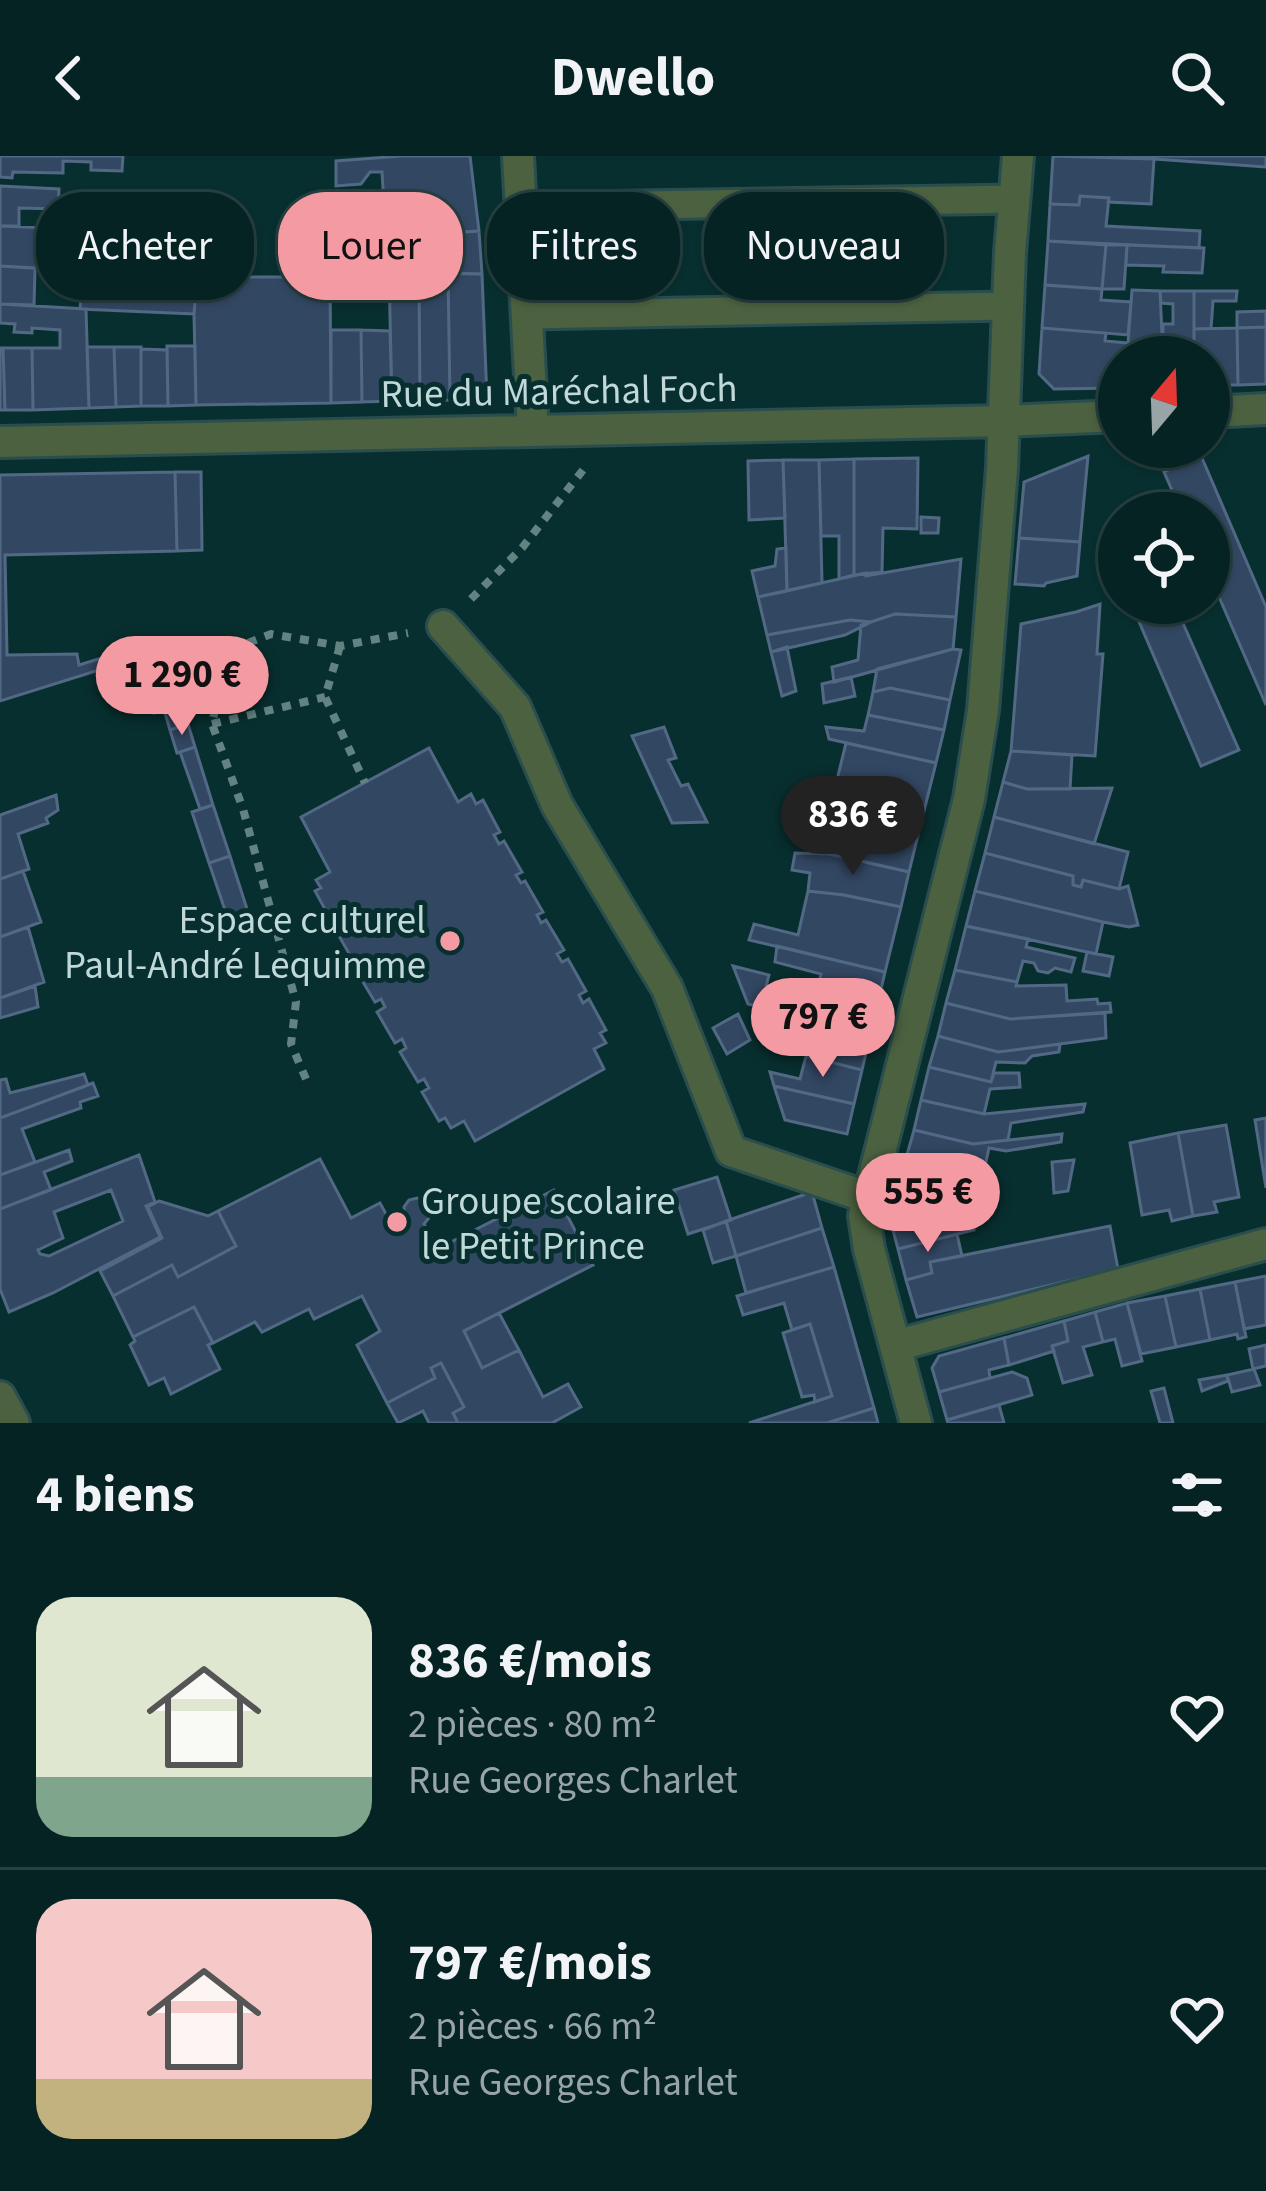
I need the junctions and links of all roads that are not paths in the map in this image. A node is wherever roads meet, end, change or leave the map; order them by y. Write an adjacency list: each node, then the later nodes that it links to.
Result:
1 (518, 156): 3 (street)
2 (1018, 156): 4 (street)
3 (522, 192)
4 (1015, 199): 5 (lane); 7 (street)
5 (680, 204)
6 (527, 300): 8 (street)
7 (1009, 306): 8 (lane); 12 (street)
8 (528, 315): 13 (street)
9 (1266, 409): 10 (street)
10 (1230, 411)
11 (1098, 417): 12 (street, Rue du Maréchal Foch)
12 (1005, 422): 13 (street, Rue du Maréchal Foch); 16 (street)
13 (533, 430): 14 (street, Rue du Maréchal Foch)
14 (0, 442)
15 (443, 626): 16 (street)
16 (867, 1197): 18 (street)
17 (1266, 1244): 18 (street)
18 (895, 1346): 21 (street)
19 (0, 1397): 20 (street)
20 (14, 1423)
21 (916, 1423)

